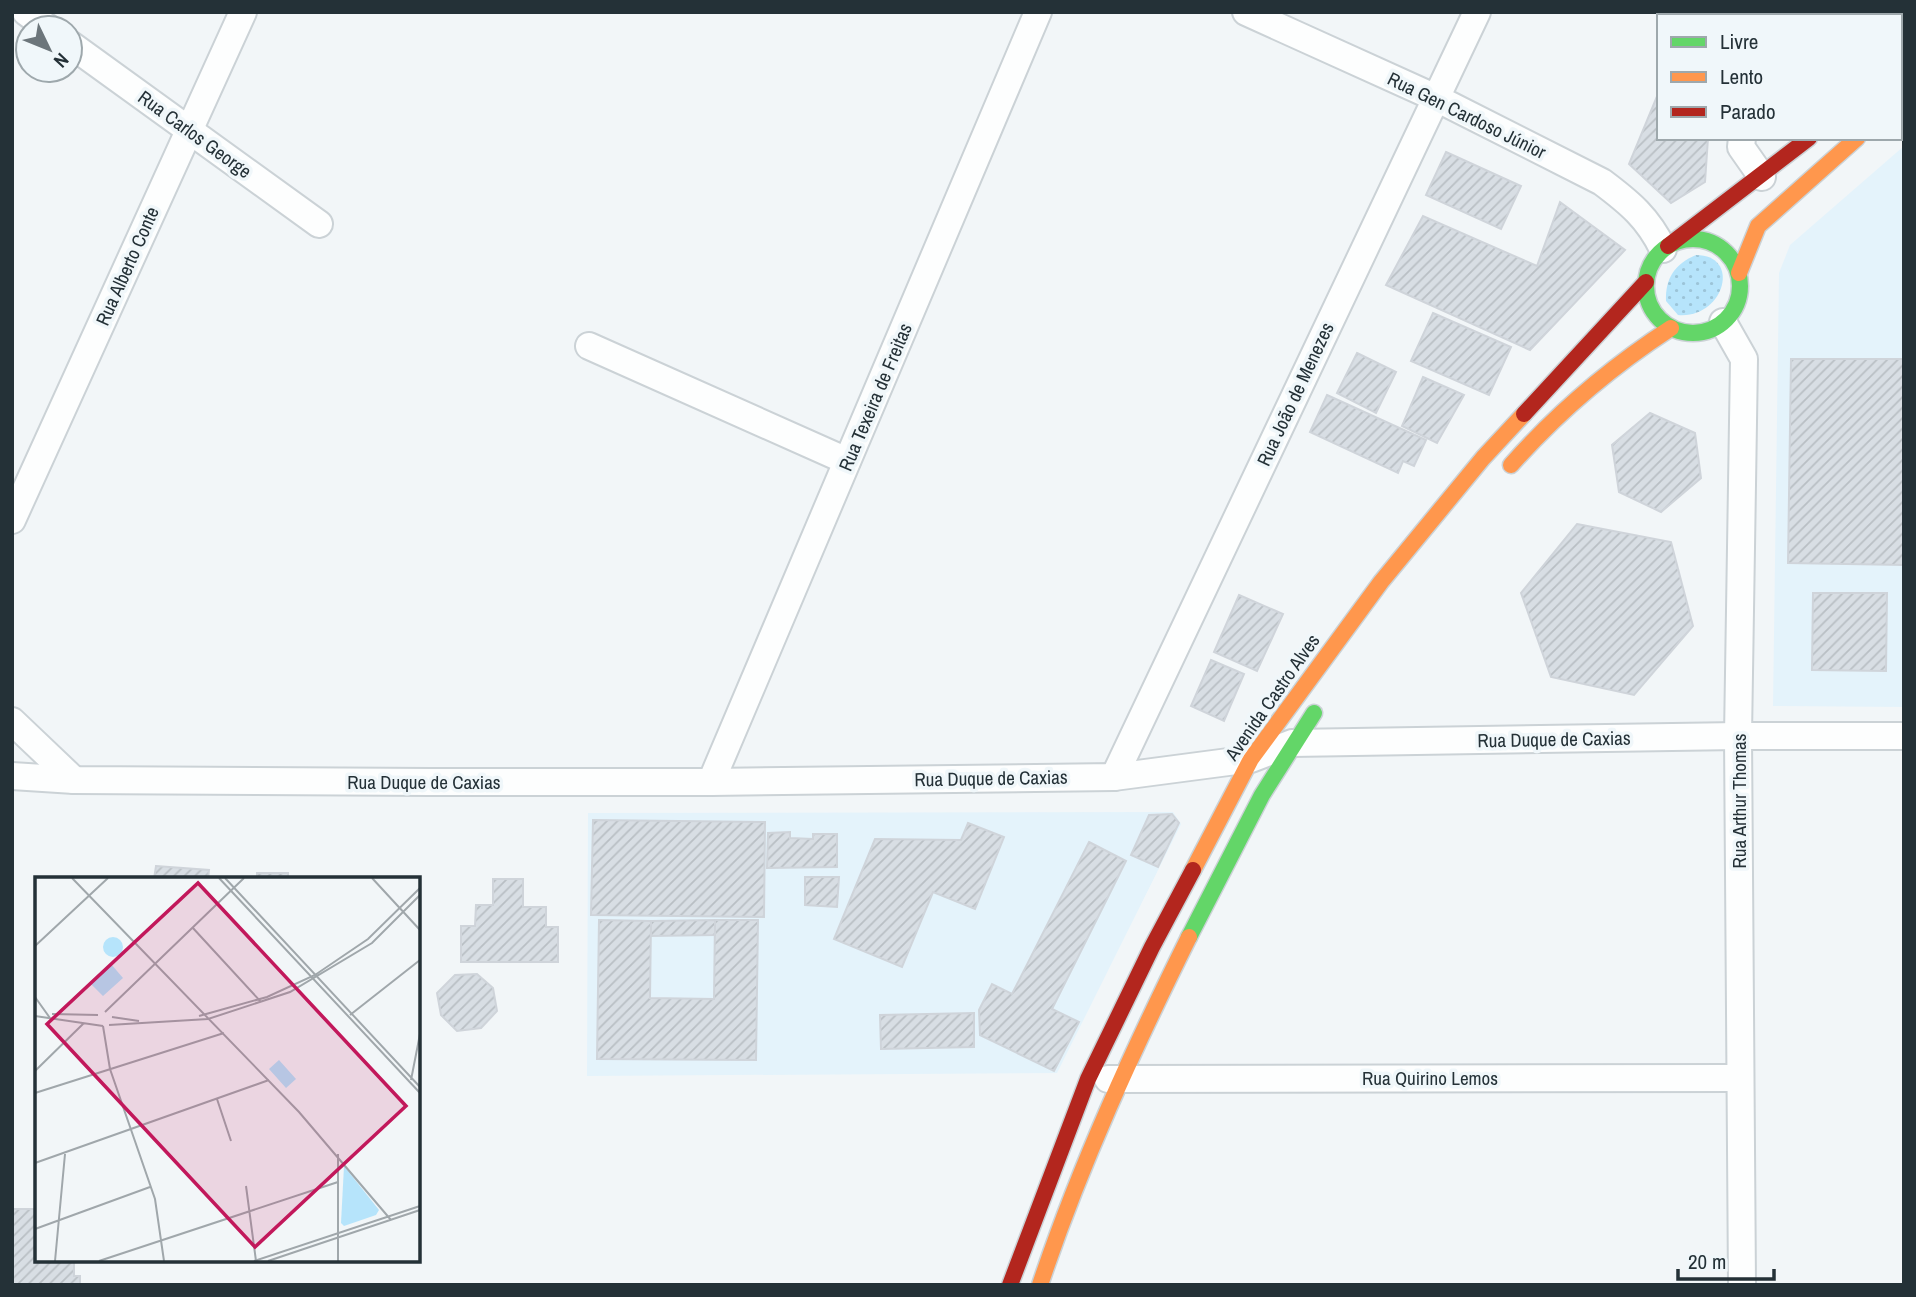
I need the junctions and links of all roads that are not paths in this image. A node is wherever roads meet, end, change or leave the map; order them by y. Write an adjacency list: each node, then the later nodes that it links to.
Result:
1 (243, 12): 7 (street, Rua Alberto Conte)
2 (1038, 12): 19 (street, Rua Texeira de Freitas)
3 (1245, 12): 6 (street, Rua Gen Cardoso Júnior)
4 (1477, 12): 6 (street, Rua João de Menezes)
5 (84, 54): 7 (street, Rua Carlos George)
6 (1436, 98): 13 (street, Rua Gen Cardoso Júnior); 29 (street, Rua João de Menezes)
7 (189, 129): 12 (street, Rua Carlos George); 21 (street, Rua Alberto Conte)
8 (1742, 140): 11 (street)
9 (1807, 140): 11 (main road)
10 (1855, 140): 14 (main road)
11 (1762, 177): 13 (main road)
12 (319, 224)
13 (1663, 249): 14 (main road); 15 (main road)
14 (1739, 273): 16 (main road)
15 (1646, 282): 17 (main road); 27 (main road, Avenida Castro Alves)
16 (1723, 322): 17 (main road); 24 (street, Rua Arthur Thomas)
17 (1671, 328): 20 (main road)
18 (589, 346): 19 (street)
19 (847, 461): 31 (street, Rua Texeira de Freitas)
20 (1498, 480)
21 (12, 520)
22 (1323, 702): 26 (main road)
23 (12, 721): 30 (street)
24 (1738, 736): 25 (street, Rua Duque de Caxias); 26 (street, Rua Duque de Caxias); 34 (street, Rua Arthur Thomas)
25 (1904, 736)
26 (1292, 743): 27 (street, Rua Duque de Caxias); 32 (main road)
27 (1251, 759): 29 (street, Rua Duque de Caxias); 33 (main road, Avenida Castro Alves)
28 (12, 776): 30 (street, Rua Duque de Caxias)
29 (1114, 777): 31 (street, Rua Duque de Caxias)
30 (74, 780): 31 (street, Rua Duque de Caxias)
31 (711, 782)
32 (1121, 1078): 33 (street, Rua Quirino Lemos); 34 (street, Rua Quirino Lemos); 36 (main road)
33 (1088, 1079): 35 (main road, Avenida Castro Alves)
34 (1740, 1079): 37 (street, Rua Arthur Thomas)
35 (1010, 1285)
36 (1040, 1285)
37 (1742, 1285)

